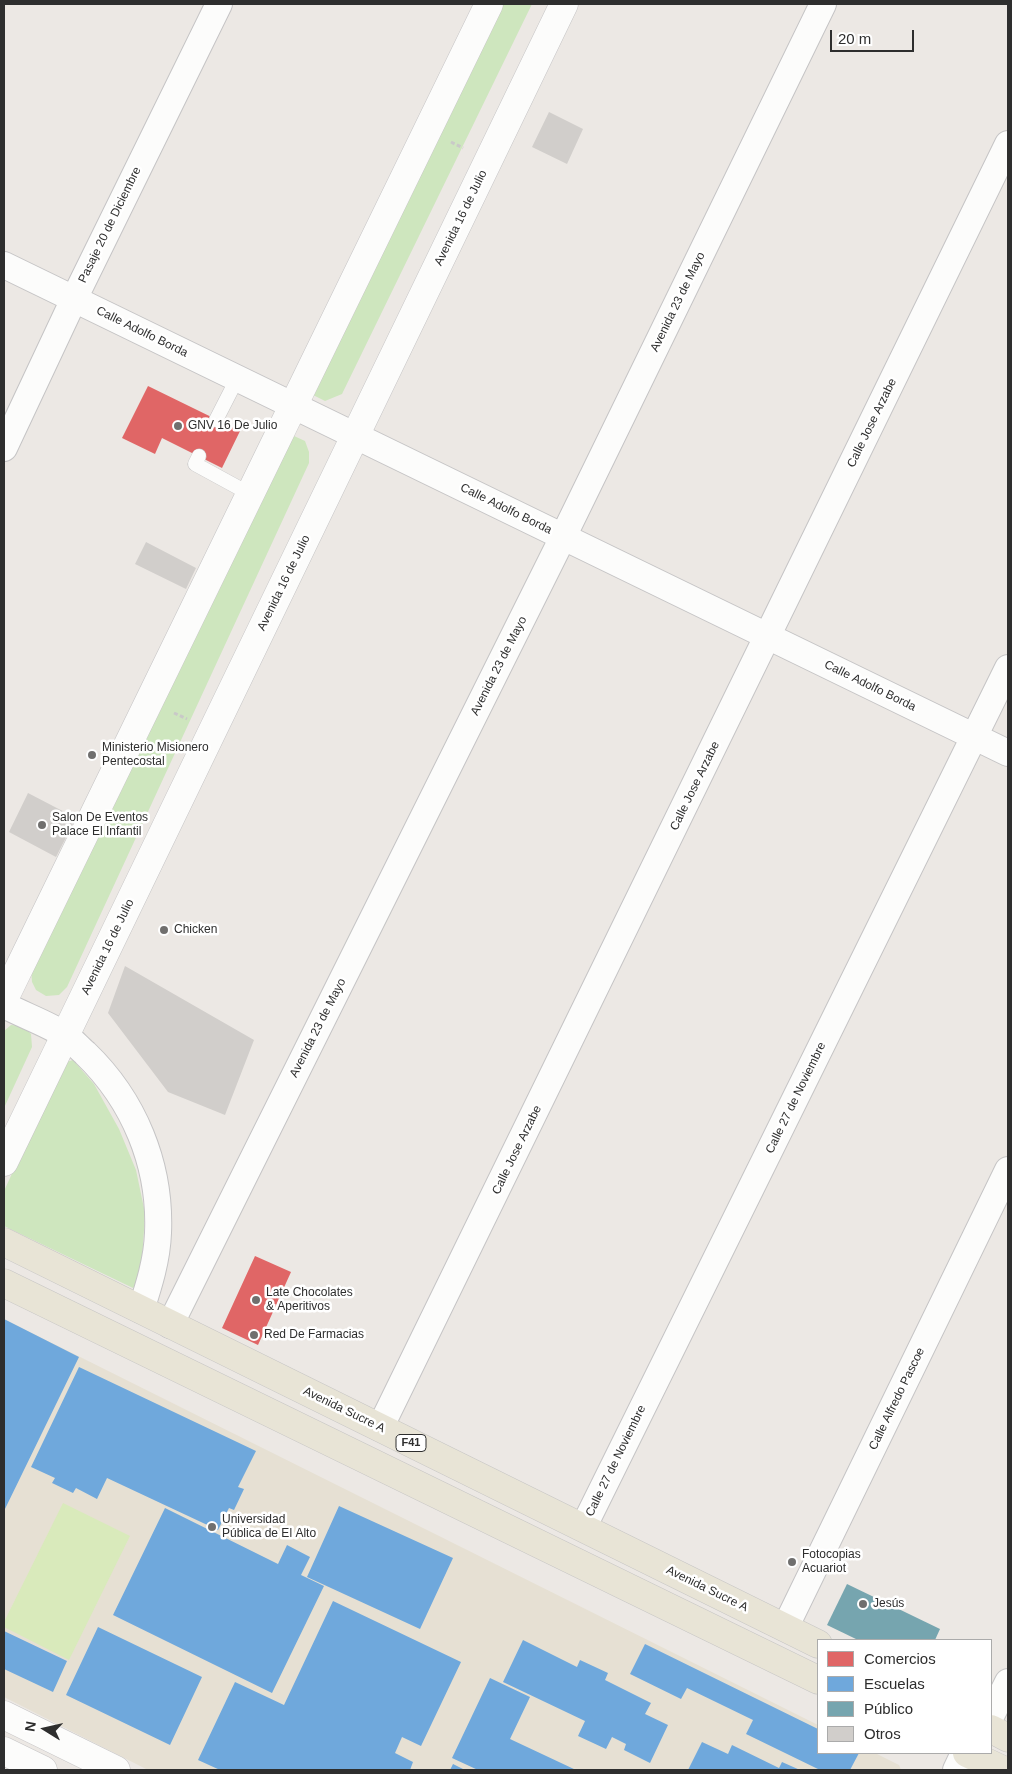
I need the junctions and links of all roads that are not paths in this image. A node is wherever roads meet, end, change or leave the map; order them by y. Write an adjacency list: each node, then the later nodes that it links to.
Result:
1 (219, 4): 7 (street, Pasaje 20 de Diciembre)
2 (489, 4): 9 (main road)
3 (564, 4): 11 (main road, Avenida 16 de Julio)
4 (823, 4): 15 (street, Avenida 23 de Mayo)
5 (1008, 144): 16 (street, Calle Jose Arzabe)
6 (4, 265): 7 (street, Calle Adolfo Borda)
7 (74, 299): 8 (street, Calle Adolfo Borda); 12 (street, Pasaje 20 de Diciembre)
8 (237, 379): 9 (street, Calle Adolfo Borda); 10 (lane)
9 (293, 406): 11 (street, Calle Adolfo Borda); 14 (main road)
10 (216, 420)
11 (355, 436): 15 (street, Calle Adolfo Borda); 22 (main road, Avenida 16 de Julio)
12 (4, 448)
13 (199, 456): 14 (lane)
14 (250, 494): 20 (main road)
15 (563, 537): 16 (street, Calle Adolfo Borda); 28 (street, Avenida 23 de Mayo)
16 (768, 637): 18 (street, Calle Adolfo Borda); 29 (street, Calle Jose Arzabe)
17 (1008, 668): 18 (street, Calle 27 de Noviembre)
18 (975, 737): 19 (street, Calle Adolfo Borda); 30 (street, Calle 27 de Noviembre)
19 (1008, 754)
20 (4, 999)
21 (4, 1005): 22 (street)
22 (65, 1035): 23 (main road, Avenida 16 de Julio); 27 (street)
23 (4, 1162)
24 (1008, 1170): 31 (street, Calle Alfredo Pascoe)
25 (4, 1242): 27 (main road, Avenida Sucre A / F41)
26 (4, 1283): 33 (main road)
27 (140, 1310): 28 (main road, Avenida Sucre A / F41)
28 (170, 1324): 29 (main road, Avenida Sucre A / F41)
29 (380, 1428): 30 (main road, Avenida Sucre A / F41)
30 (582, 1528): 31 (main road, Avenida Sucre A / F41)
31 (785, 1628): 32 (main road, Avenida Sucre A / F41)
32 (817, 1644)
33 (817, 1680)
34 (1008, 1682): 35 (street)
35 (992, 1714)
36 (4, 1715): 43 (main road)
37 (992, 1730): 38 (main road)
38 (1008, 1738)
39 (4, 1751): 42 (main road)
40 (965, 1754): 44 (street)
41 (968, 1754): 45 (main road)
42 (43, 1770)
43 (116, 1770)
44 (956, 1770)
45 (1003, 1770)

